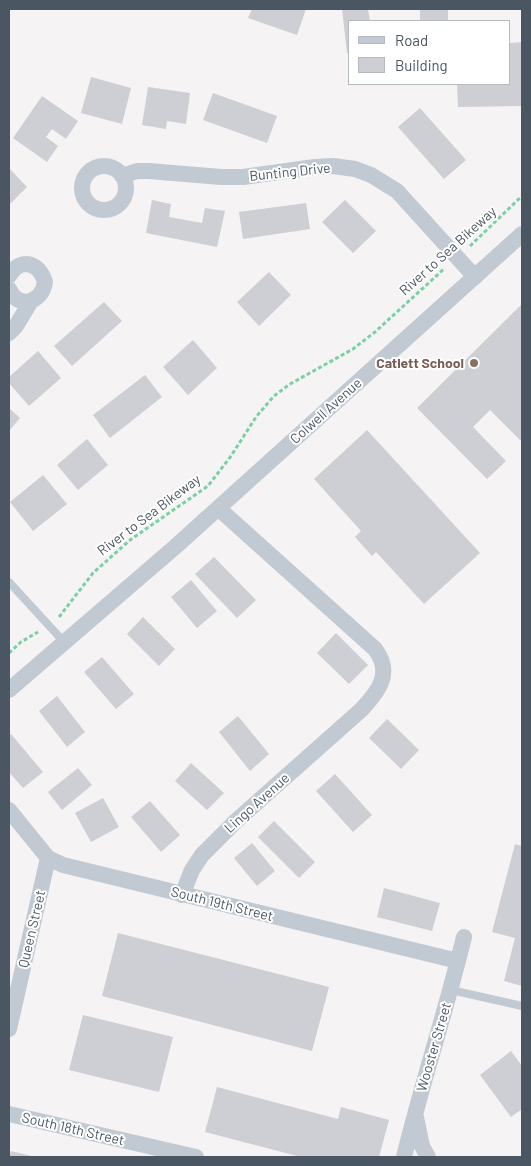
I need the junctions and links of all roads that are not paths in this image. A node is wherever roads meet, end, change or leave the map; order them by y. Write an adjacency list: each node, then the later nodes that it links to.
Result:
1 (122, 176): 4 (street, Bunting Drive)
2 (522, 234): 4 (street, Colwell Avenue)
3 (9, 276): 6 (street)
4 (475, 277): 8 (street, Colwell Avenue)
5 (9, 289): 6 (street)
6 (32, 301): 7 (street)
7 (9, 333)
8 (218, 508): 10 (street, Colwell Avenue); 14 (street, Lingo Avenue)
9 (9, 582): 10 (lane)
10 (64, 642): 11 (street, Colwell Avenue)
11 (9, 690)
12 (9, 810): 13 (street, South 19th Street)
13 (48, 858): 14 (street, South 19th Street); 19 (street, Queen Street)
14 (182, 894): 16 (street, South 19th Street)
15 (464, 937): 16 (street, Wooster Street)
16 (458, 961): 17 (street, Wooster Street)
17 (451, 990): 18 (lane); 20 (street, Wooster Street)
18 (522, 1006)
19 (9, 1030)
20 (415, 1112): 23 (street, Wooster Street); 24 (street)
21 (9, 1114): 22 (street, South 18th Street)
22 (196, 1157)
23 (404, 1157)
24 (428, 1157)

